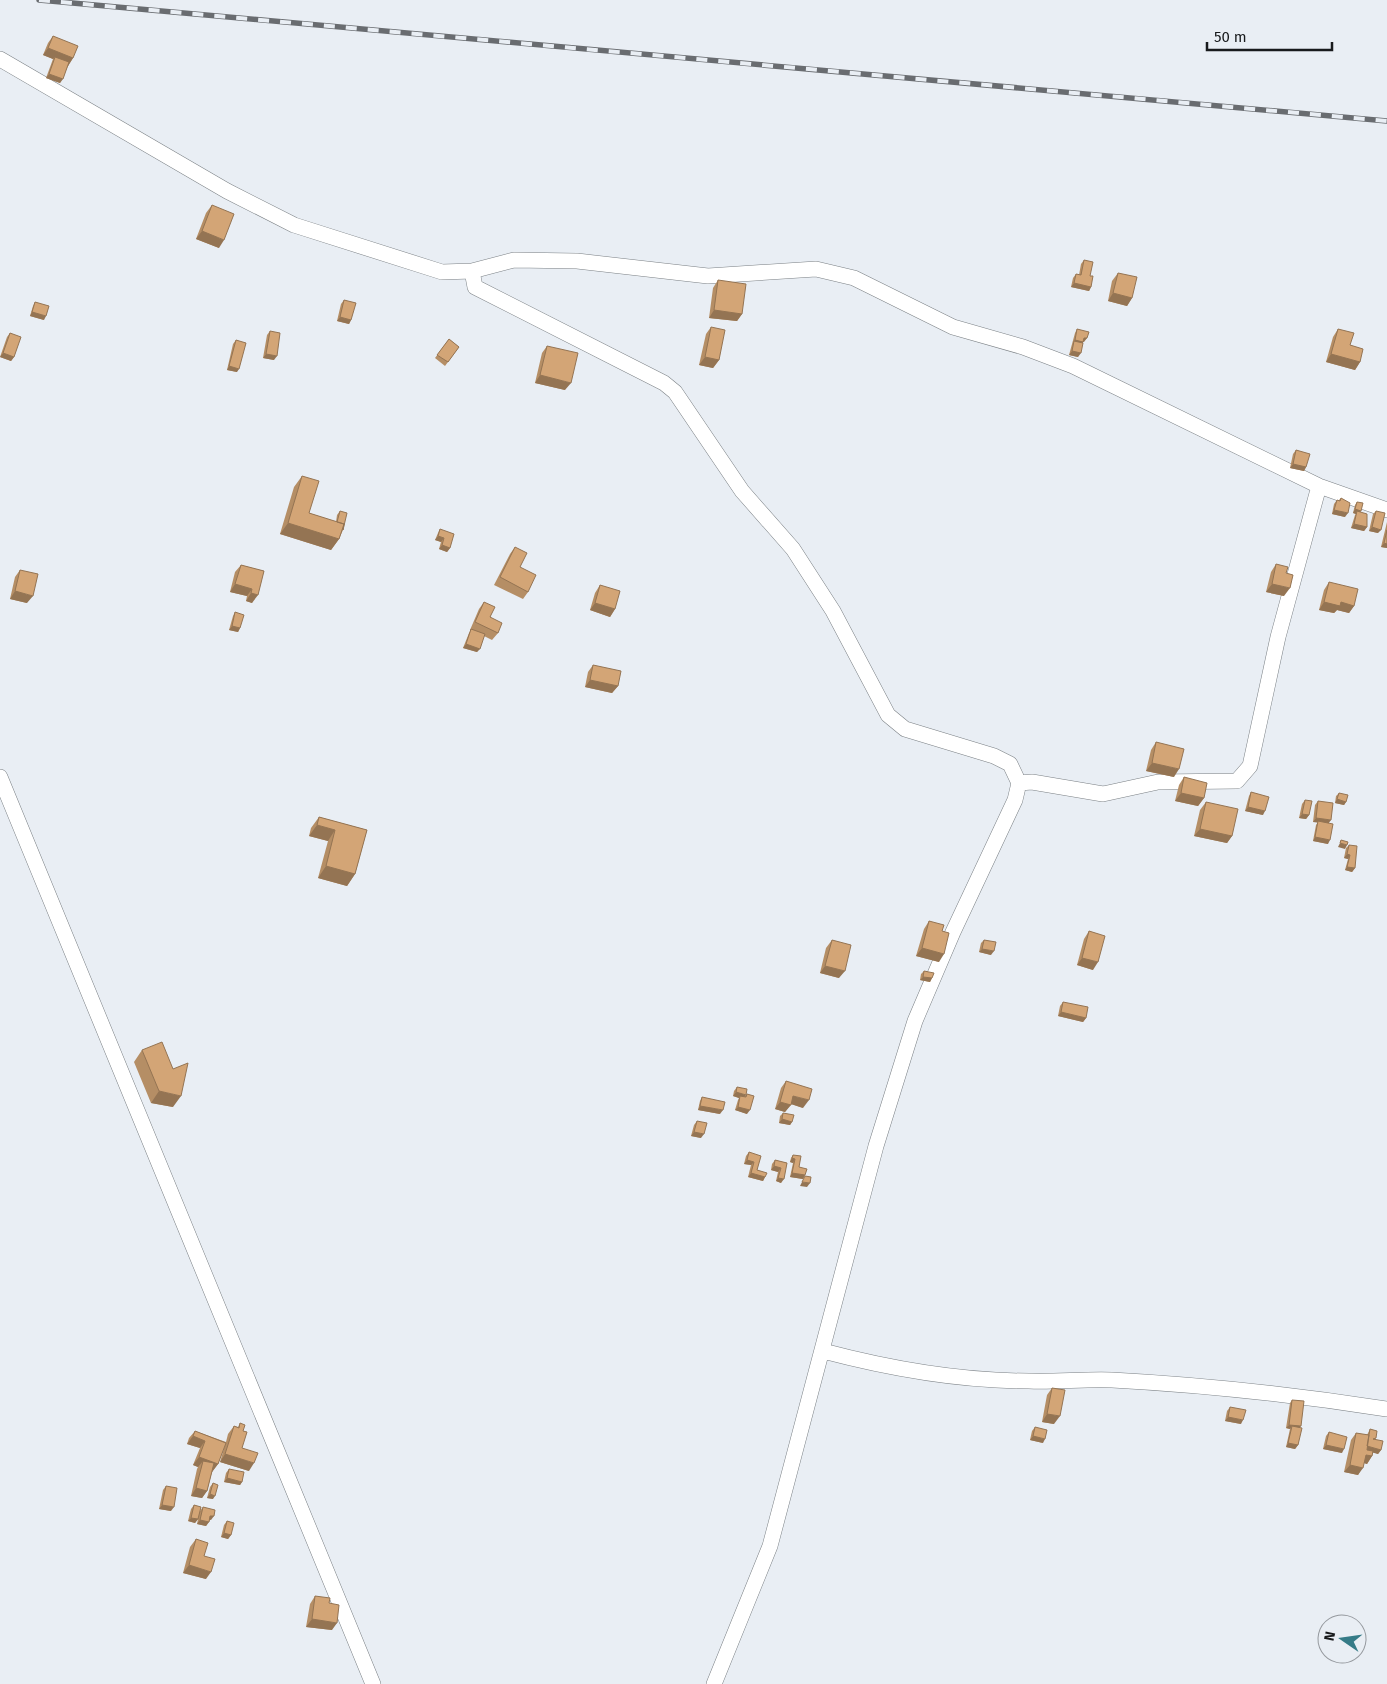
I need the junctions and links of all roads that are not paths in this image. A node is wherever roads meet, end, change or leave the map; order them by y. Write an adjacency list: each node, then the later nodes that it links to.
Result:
1 (0, 59): 2 (street)
2 (472, 271): 3 (street); 6 (street)
3 (1319, 486): 4 (street); 6 (street)
4 (1387, 510)
5 (0, 777): 9 (street)
6 (1019, 783): 7 (street)
7 (823, 1352): 8 (street); 10 (street)
8 (1387, 1409)
9 (373, 1684)
10 (714, 1684)

